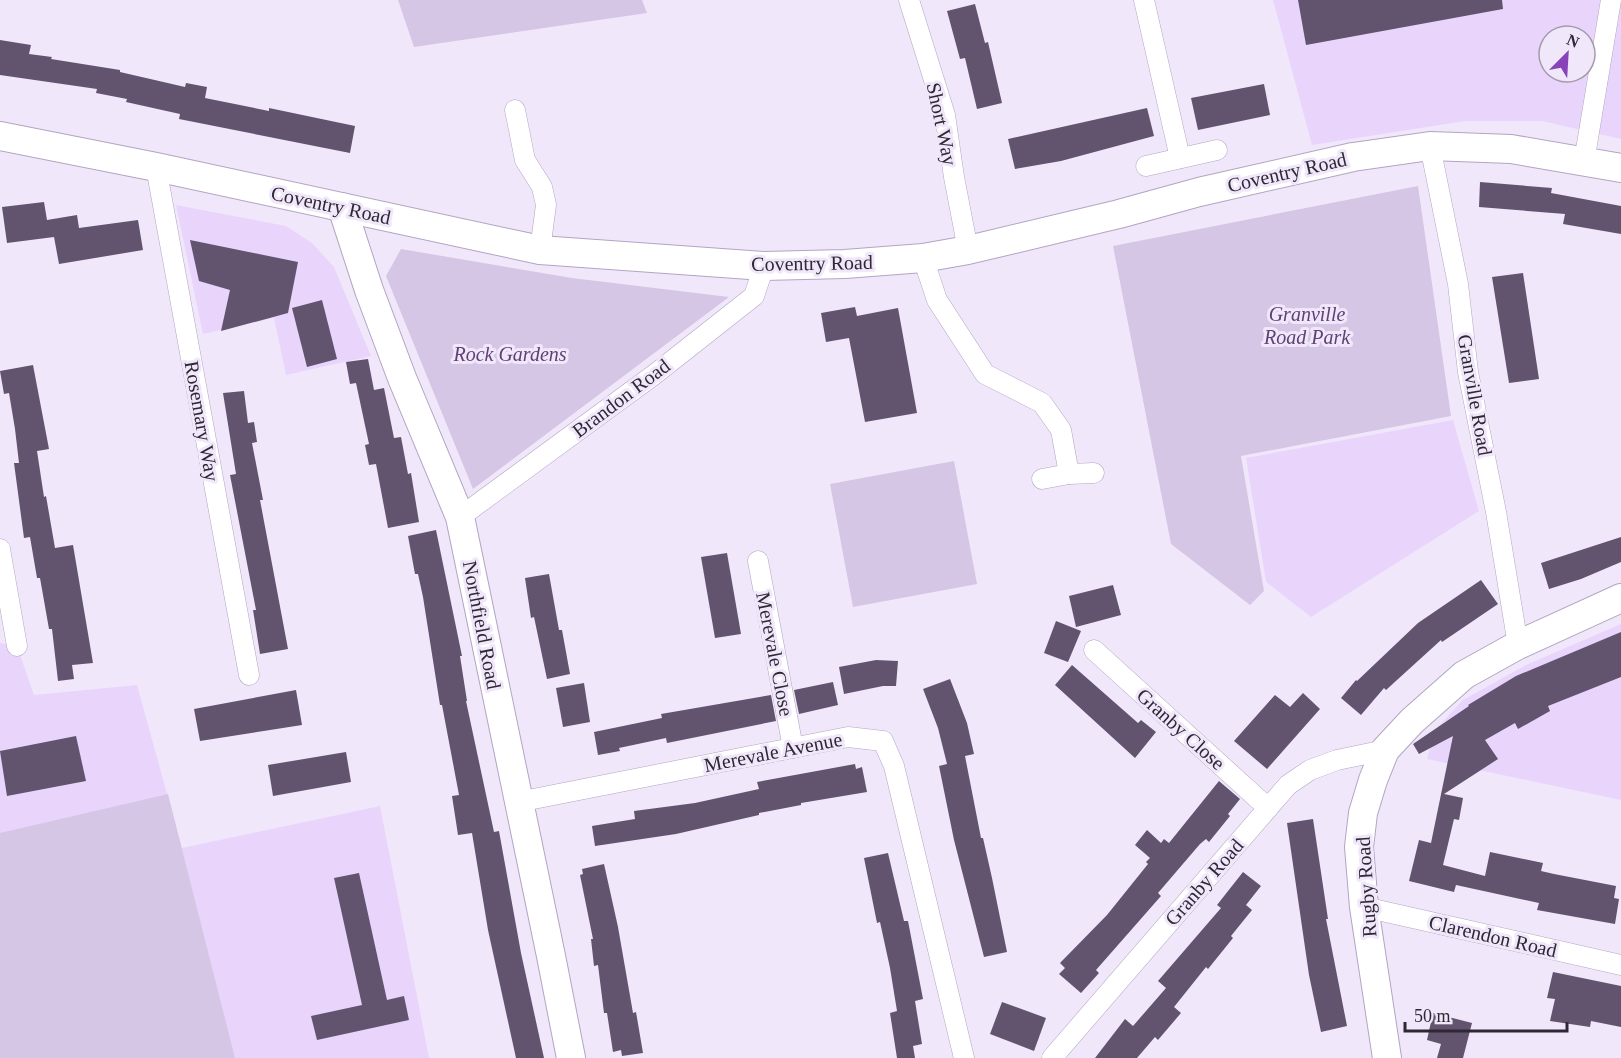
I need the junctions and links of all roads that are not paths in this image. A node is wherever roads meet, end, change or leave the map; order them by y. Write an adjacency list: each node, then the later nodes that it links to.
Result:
1 (909, 0): 15 (street, Short Way)
2 (1144, 0): 8 (street)
3 (1611, 0): 9 (street)
4 (515, 110): 14 (street)
5 (0, 136): 11 (main road, Coventry Road)
6 (1430, 146): 9 (main road, Coventry Road); 15 (main road, Coventry Road); 25 (street, Granville Road)
7 (1217, 150): 8 (street)
8 (1180, 158): 10 (street)
9 (1584, 162): 12 (main road, Coventry Road)
10 (1146, 166)
11 (156, 167): 13 (main road, Coventry Road); 28 (street, Rosemary Way)
12 (1621, 168)
13 (342, 207): 14 (main road, Coventry Road); 21 (main road, Northfield Road)
14 (540, 250): 17 (main road, Coventry Road)
15 (968, 250): 16 (main road, Coventry Road)
16 (923, 258): 17 (main road, Coventry Road); 19 (street)
17 (764, 266): 21 (street, Brandon Road)
18 (1094, 473): 19 (street)
19 (1070, 474): 20 (street)
20 (1042, 479)
21 (460, 516): 31 (main road, Northfield Road)
22 (0, 549): 26 (street)
23 (758, 561): 29 (street, Merevale Close)
24 (1621, 598): 25 (main road, Rugby Road)
25 (1518, 645): 30 (main road, Rugby Road)
26 (17, 646)
27 (1094, 650): 32 (street, Granby Close)
28 (249, 675)
29 (793, 748): 31 (street, Merevale Avenue); 36 (street, Merevale Avenue)
30 (1385, 750): 32 (street, Granby Road); 33 (main road, Rugby Road)
31 (518, 802): 35 (main road, Northfield Road)
32 (1268, 808): 37 (street, Granby Road)
33 (1364, 907): 34 (street, Clarendon Road); 38 (main road, Rugby Road)
34 (1621, 965)
35 (571, 1058)
36 (964, 1058)
37 (1052, 1058)
38 (1387, 1058)

